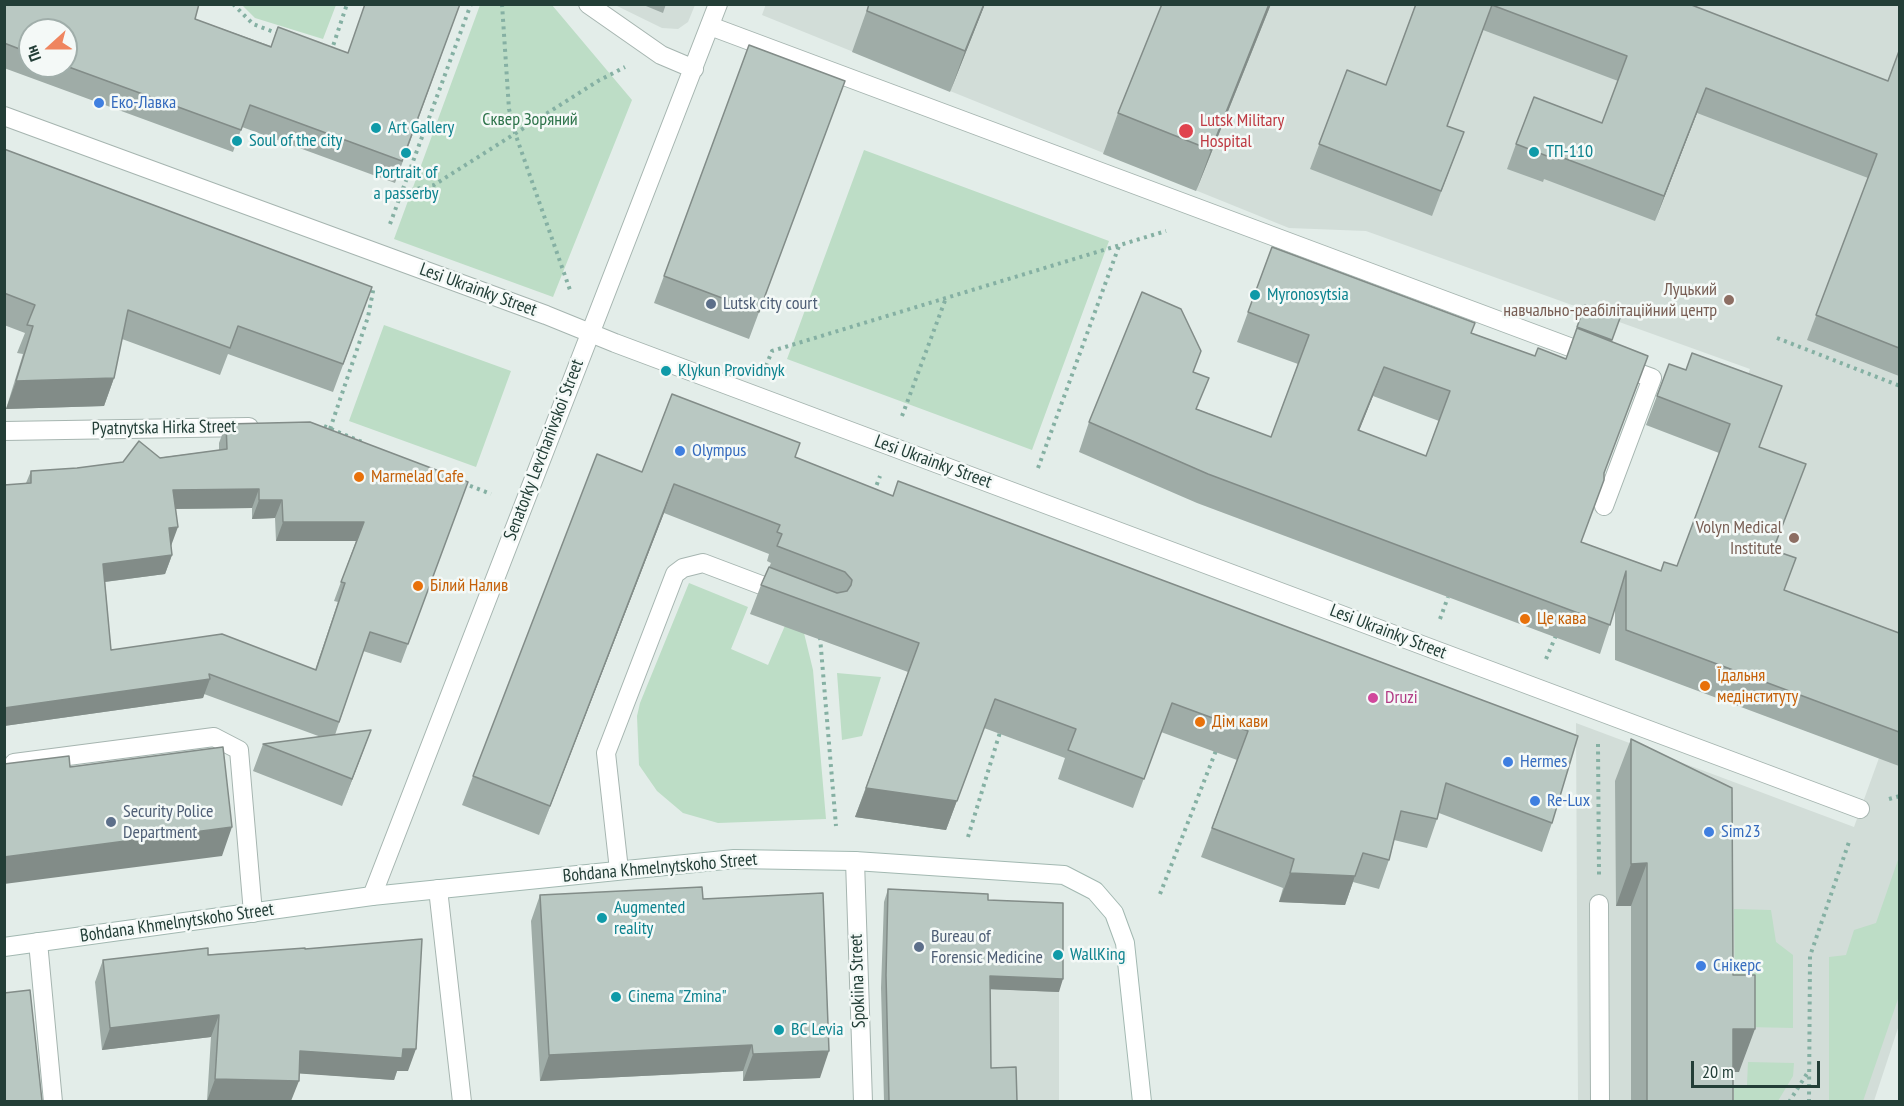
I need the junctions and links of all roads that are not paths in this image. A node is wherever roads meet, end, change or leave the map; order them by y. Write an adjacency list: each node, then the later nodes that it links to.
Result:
1 (588, 4): 4 (street)
2 (718, 4): 3 (street, Senatorky Levchanivskoi Street)
3 (710, 26): 4 (street, Senatorky Levchanivskoi Street); 9 (street)
4 (694, 69): 6 (street, Senatorky Levchanivskoi Street)
5 (4, 116): 6 (street, Lesi Ukrainky Street)
6 (589, 333): 12 (street, Lesi Ukrainky Street); 16 (street, Senatorky Levchanivskoi Street)
7 (265, 427): 8 (street, Pyatnytska Hirka Street)
8 (4, 431)
9 (1605, 506)
10 (798, 599): 14 (street)
11 (14, 763): 18 (street)
12 (1860, 809)
13 (855, 861): 14 (street, Bohdana Khmelnytskoho Street); 23 (street, Spokiina Street); 24 (street, Bohdana Khmelnytskoho Street)
14 (619, 870): 15 (street, Bohdana Khmelnytskoho Street)
15 (438, 889): 16 (street, Bohdana Khmelnytskoho Street); 22 (street)
16 (372, 896): 18 (street, Bohdana Khmelnytskoho Street)
17 (1599, 904): 25 (street)
18 (253, 913): 19 (street, Bohdana Khmelnytskoho Street)
19 (38, 942): 20 (street, Bohdana Khmelnytskoho Street); 21 (street)
20 (4, 947)
21 (53, 1101)
22 (462, 1101)
23 (863, 1101)
24 (1142, 1101)
25 (1600, 1101)

